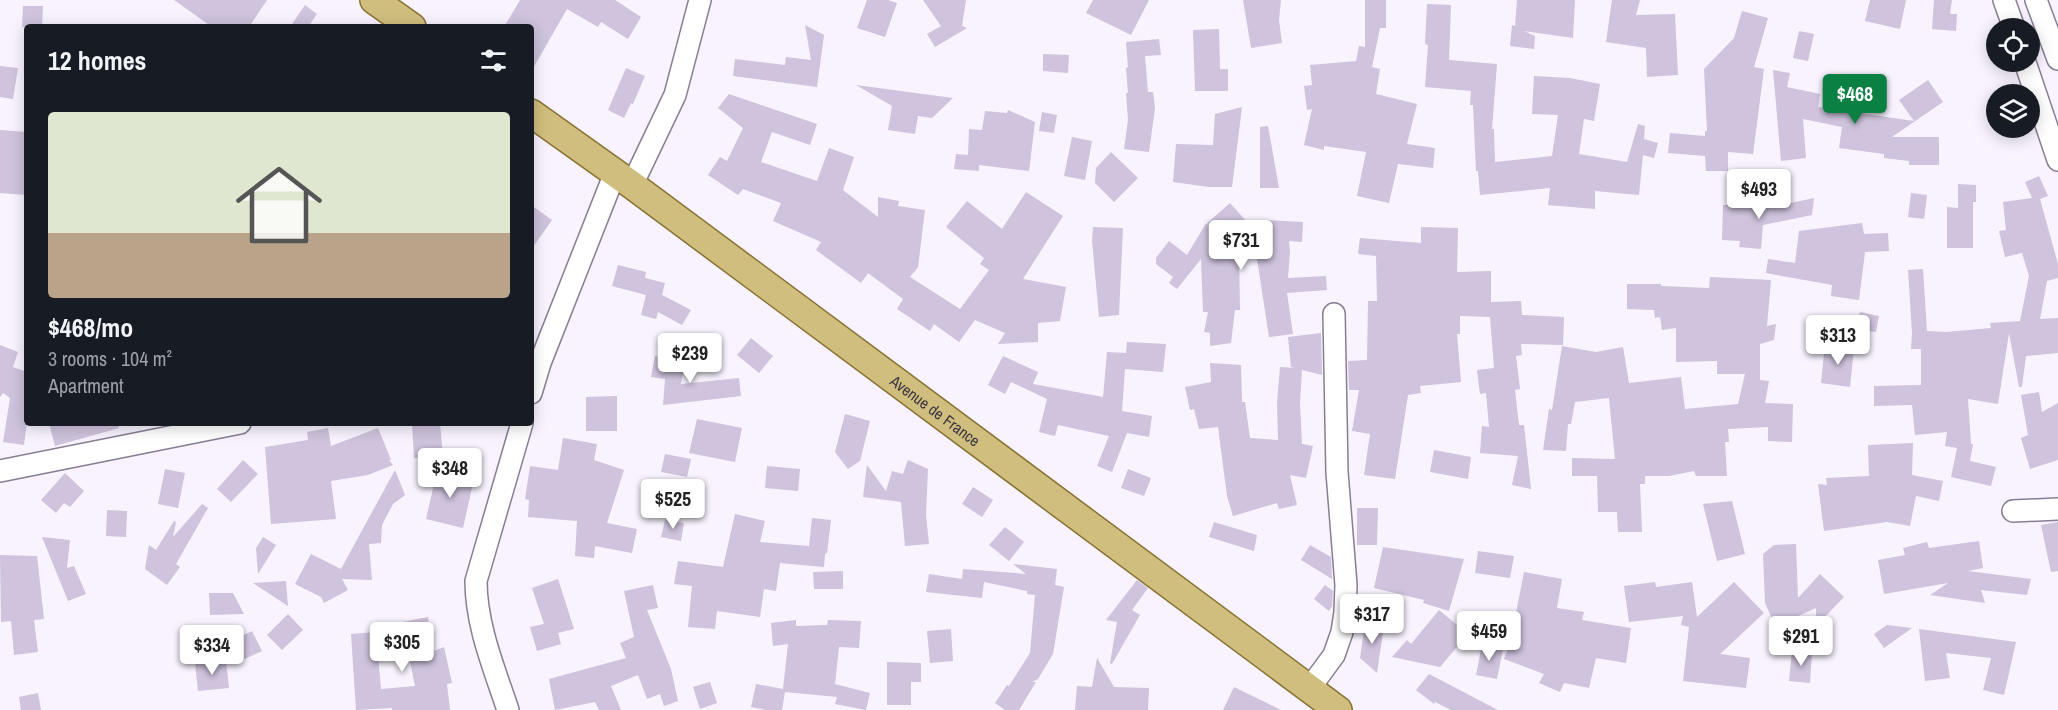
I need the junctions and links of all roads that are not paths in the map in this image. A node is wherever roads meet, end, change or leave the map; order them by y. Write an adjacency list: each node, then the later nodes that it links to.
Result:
1 (374, 0): 7 (main road)
2 (700, 0): 12 (street)
3 (2004, 0): 5 (street)
4 (2036, 0): 6 (street)
5 (2010, 18)
6 (2051, 21): 8 (street)
7 (408, 24)
8 (2058, 59)
9 (2028, 72): 11 (street)
10 (534, 115): 12 (main road, Avenue de France)
11 (2058, 160)
12 (623, 179): 14 (street); 20 (main road, Avenue de France)
13 (1334, 314): 20 (street)
14 (535, 364)
15 (225, 426): 17 (street)
16 (521, 426): 21 (street)
17 (0, 471)
18 (2058, 510): 19 (street)
19 (2013, 511)
20 (1309, 689): 22 (main road, Avenue de France)
21 (508, 710)
22 (1338, 710)

